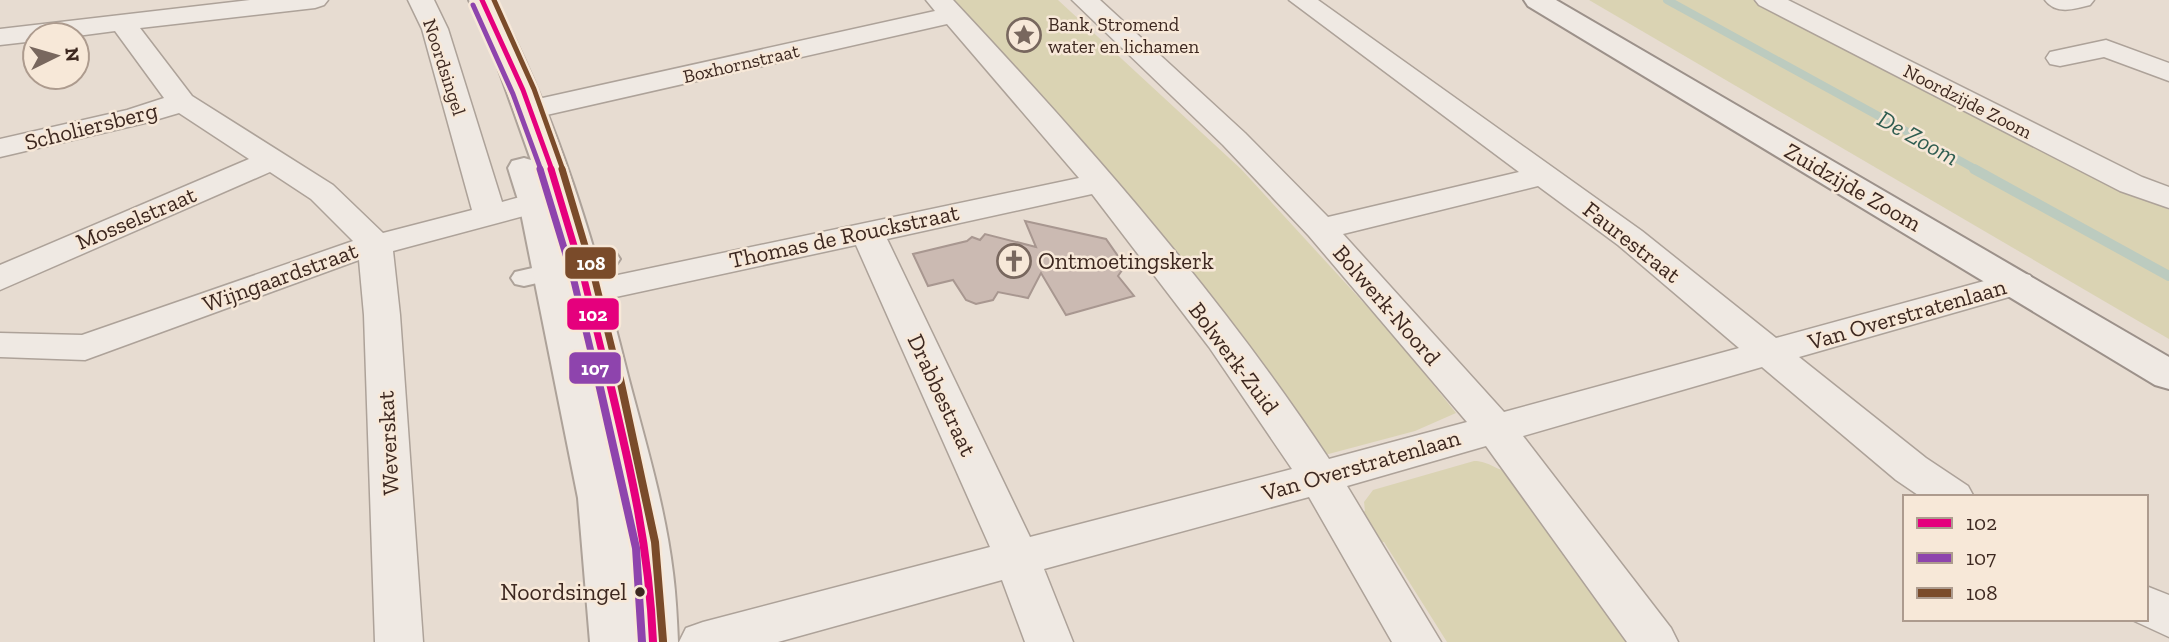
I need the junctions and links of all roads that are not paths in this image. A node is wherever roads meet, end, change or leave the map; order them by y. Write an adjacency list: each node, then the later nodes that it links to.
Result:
1 (315, 0): 12 (street)
2 (421, 0): 24 (street, Noordsingel)
3 (462, 0): 23 (street, Noordsingel)
4 (482, 0): 17 (street, Noordsingel)
5 (1085, 0): 25 (street, Bolwerk-Noord)
6 (1302, 0): 20 (street, Faurestraat)
7 (1537, 0): 30 (street, Zuidzijde Zoom)
8 (1768, 0): 22 (street, Noordzijde Zoom)
9 (2058, 0): 10 (street)
10 (2081, 0)
11 (946, 8): 17 (street, Boxhornstraat); 21 (street, Bolwerk-Zuid)
12 (123, 21): 13 (street); 16 (street)
13 (0, 37)
14 (2060, 58): 15 (street)
15 (2169, 74)
16 (182, 102): 18 (street, Scholiersberg); 19 (street)
17 (529, 110): 23 (street, Noordsingel)
18 (0, 148)
19 (273, 160): 27 (street); 29 (street, Mosselstraat)
20 (1545, 175): 25 (street); 32 (street, Faurestraat)
21 (1101, 183): 26 (street, Thomas de Rouckstraat); 35 (street, Bolwerk-Zuid)
22 (2169, 198)
23 (549, 199): 24 (street, Wijngaardstraat); 28 (street, Noordsingel)
24 (491, 215): 27 (street, Wijngaardstraat)
25 (1321, 229): 34 (street, Bolwerk-Noord)
26 (867, 233): 28 (street, Thomas de Rouckstraat); 37 (street, Drabbestraat)
27 (374, 244): 31 (street, Wijngaardstraat); 40 (street, Weverskat)
28 (570, 273): 41 (street, Noordsingel); 42 (street, Noordsingel)
29 (0, 279)
30 (2017, 283): 32 (street, Van Overstratenlaan); 33 (street, Zuidzijde Zoom)
31 (0, 345)
32 (1768, 353): 34 (street, Van Overstratenlaan); 36 (street, Faurestraat)
33 (2169, 375)
34 (1494, 427): 35 (street, Van Overstratenlaan); 46 (street, Bolwerk-Noord)
35 (1319, 478): 37 (street, Van Overstratenlaan); 45 (street, Bolwerk-Zuid)
36 (1950, 495)
37 (1017, 558): 43 (street, Van Overstratenlaan); 44 (street, Drabbestraat)
38 (2148, 606): 39 (street)
39 (2169, 617)
40 (399, 642)
41 (615, 642)
42 (653, 642)
43 (703, 642)
44 (1049, 642)
45 (1418, 642)
46 (1654, 642)

